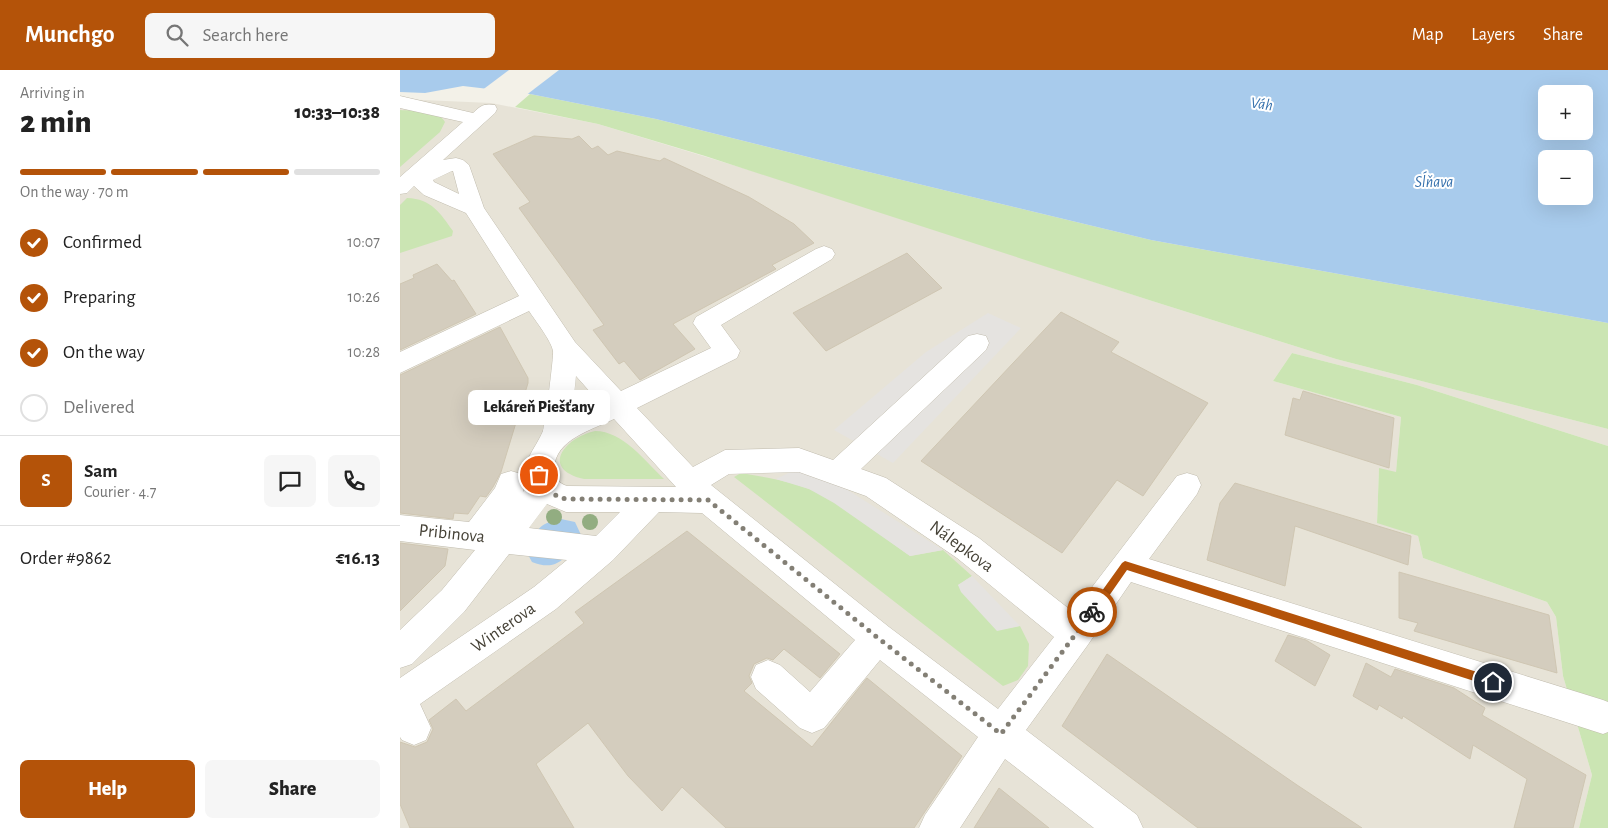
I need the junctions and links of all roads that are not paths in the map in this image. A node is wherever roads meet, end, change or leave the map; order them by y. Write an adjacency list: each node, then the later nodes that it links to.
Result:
1 (400, 102): 2 (street)
2 (446, 146): 3 (street); 4 (street)
3 (456, 164): 4 (street); 5 (street)
4 (408, 181): 5 (street)
5 (474, 208): 7 (street)
6 (824, 254): 11 (street)
7 (534, 299): 9 (street); 10 (street)
8 (977, 343): 13 (street)
9 (566, 349): 11 (street); 12 (street)
10 (400, 363)
11 (617, 406): 12 (street); 17 (street)
12 (556, 435): 16 (street)
13 (838, 473): 17 (street, Nálepkova); 23 (street, Nálepkova)
14 (511, 483): 20 (street)
15 (1188, 484): 22 (street)
16 (544, 487): 18 (street); 20 (street)
17 (699, 491): 18 (street); 24 (street)
18 (652, 500): 21 (street, Winterova)
19 (400, 528): 20 (street, Pribinova)
20 (502, 538): 21 (street, Pribinova); 25 (street)
21 (591, 549): 27 (street, Winterova)
22 (1125, 566): 23 (street); 28 (street)
23 (1076, 635): 29 (street)
24 (878, 638): 26 (street); 29 (street)
25 (400, 652)
26 (768, 677)
27 (405, 709)
28 (1603, 717)
29 (1001, 734): 30 (street); 31 (street)
30 (938, 828)
31 (1124, 828)

